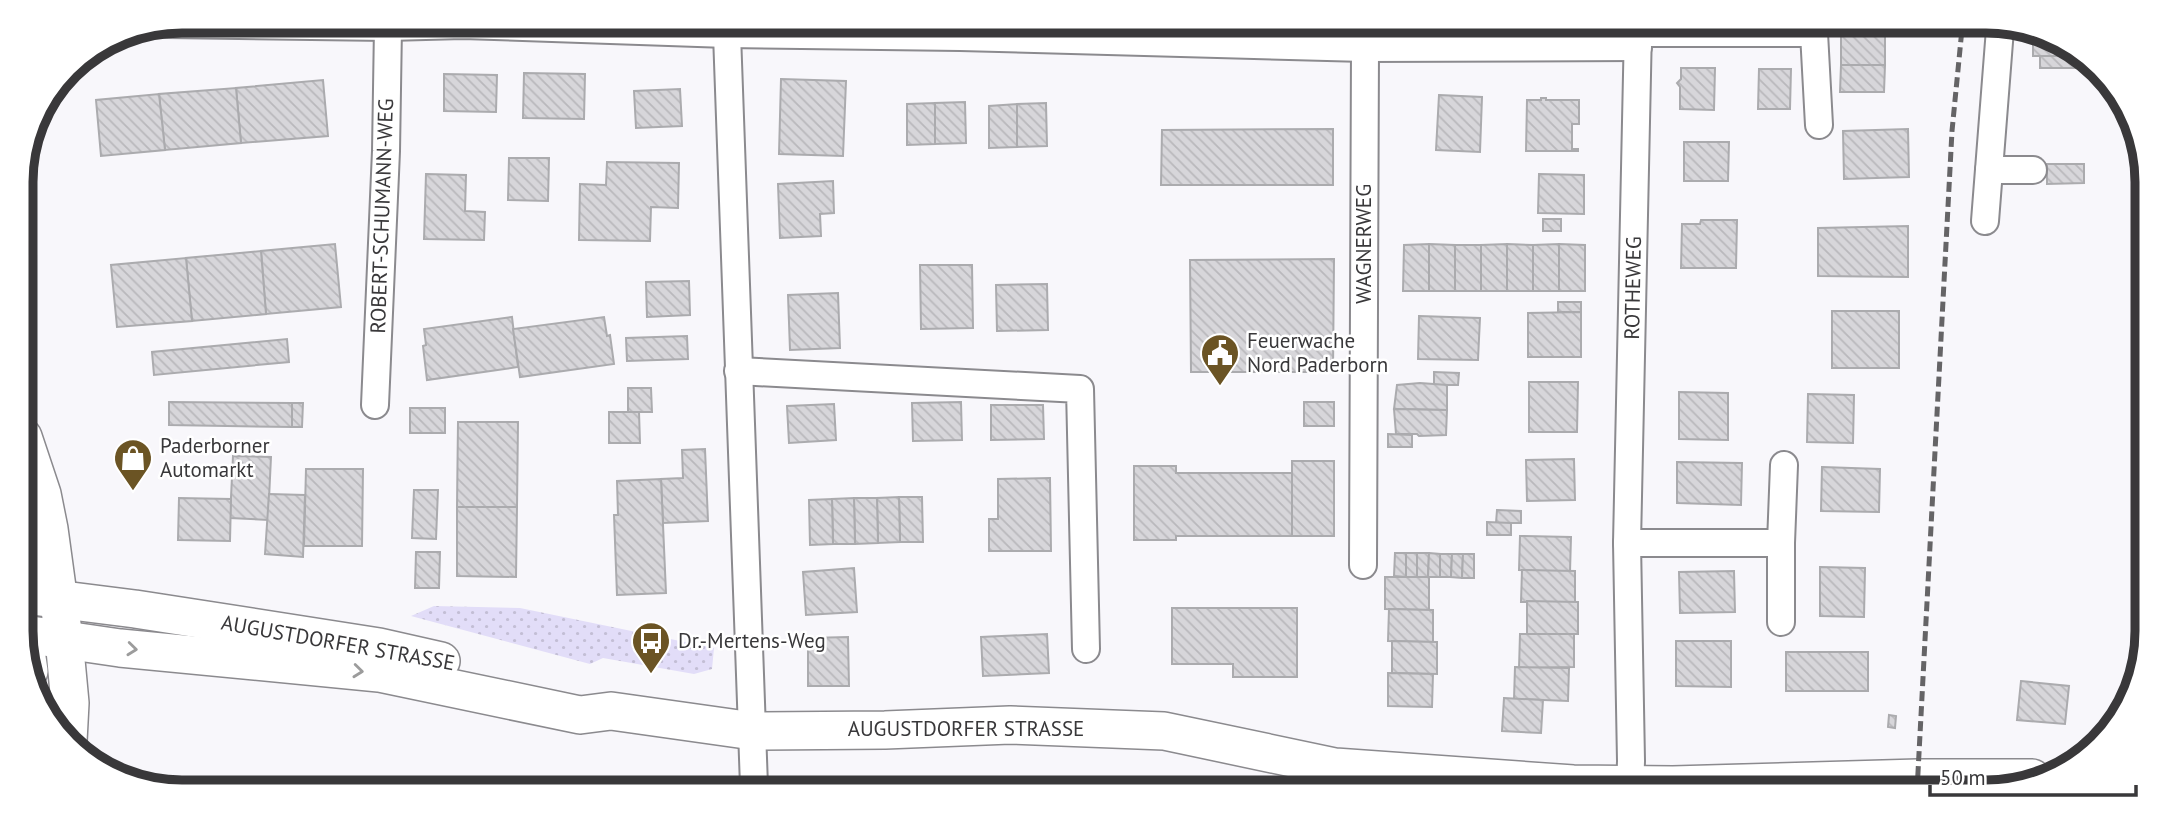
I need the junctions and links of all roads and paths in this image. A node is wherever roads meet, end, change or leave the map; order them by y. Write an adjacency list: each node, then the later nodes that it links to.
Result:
1 (388, 33): 14 (street, ROBERT-SCHUMANN-WEG)
2 (703, 33): 5 (street)
3 (805, 33): 5 (street)
4 (1008, 33): 8 (street)
5 (727, 34): 13 (street)
6 (2000, 34): 10 (street)
7 (1638, 36): 8 (street); 9 (street); 18 (street, ROTHEWEG)
8 (1365, 48): 19 (street, WAGNERWEG)
9 (1819, 125)
10 (1989, 170): 11 (street); 12 (street)
11 (2033, 170)
12 (1985, 221)
13 (738, 371): 24 (street); 27 (street)
14 (374, 405)
15 (1784, 466): 17 (street)
16 (33, 468): 20 (street)
17 (1781, 542): 18 (street); 21 (street)
18 (1628, 543): 30 (street, ROTHEWEG)
19 (1363, 565)
20 (41, 596): 23 (street); 25 (street, AUGUSTDORFER STRASSE)
21 (1781, 622)
22 (34, 637): 23 (street, AUGUSTDORFER STRASSE)
23 (64, 639): 25 (street, AUGUSTDORFER STRASSE, one-way to 25); 26 (street)
24 (1086, 649)
25 (611, 711): 27 (street, AUGUSTDORFER STRASSE)
26 (69, 727)
27 (753, 732): 29 (street, AUGUSTDORFER STRASSE); 32 (street)
28 (2005, 778): 31 (street, AUGUSTDORFER STRASSE)
29 (1517, 779)
30 (1630, 779)
31 (1887, 779)
32 (754, 780)

